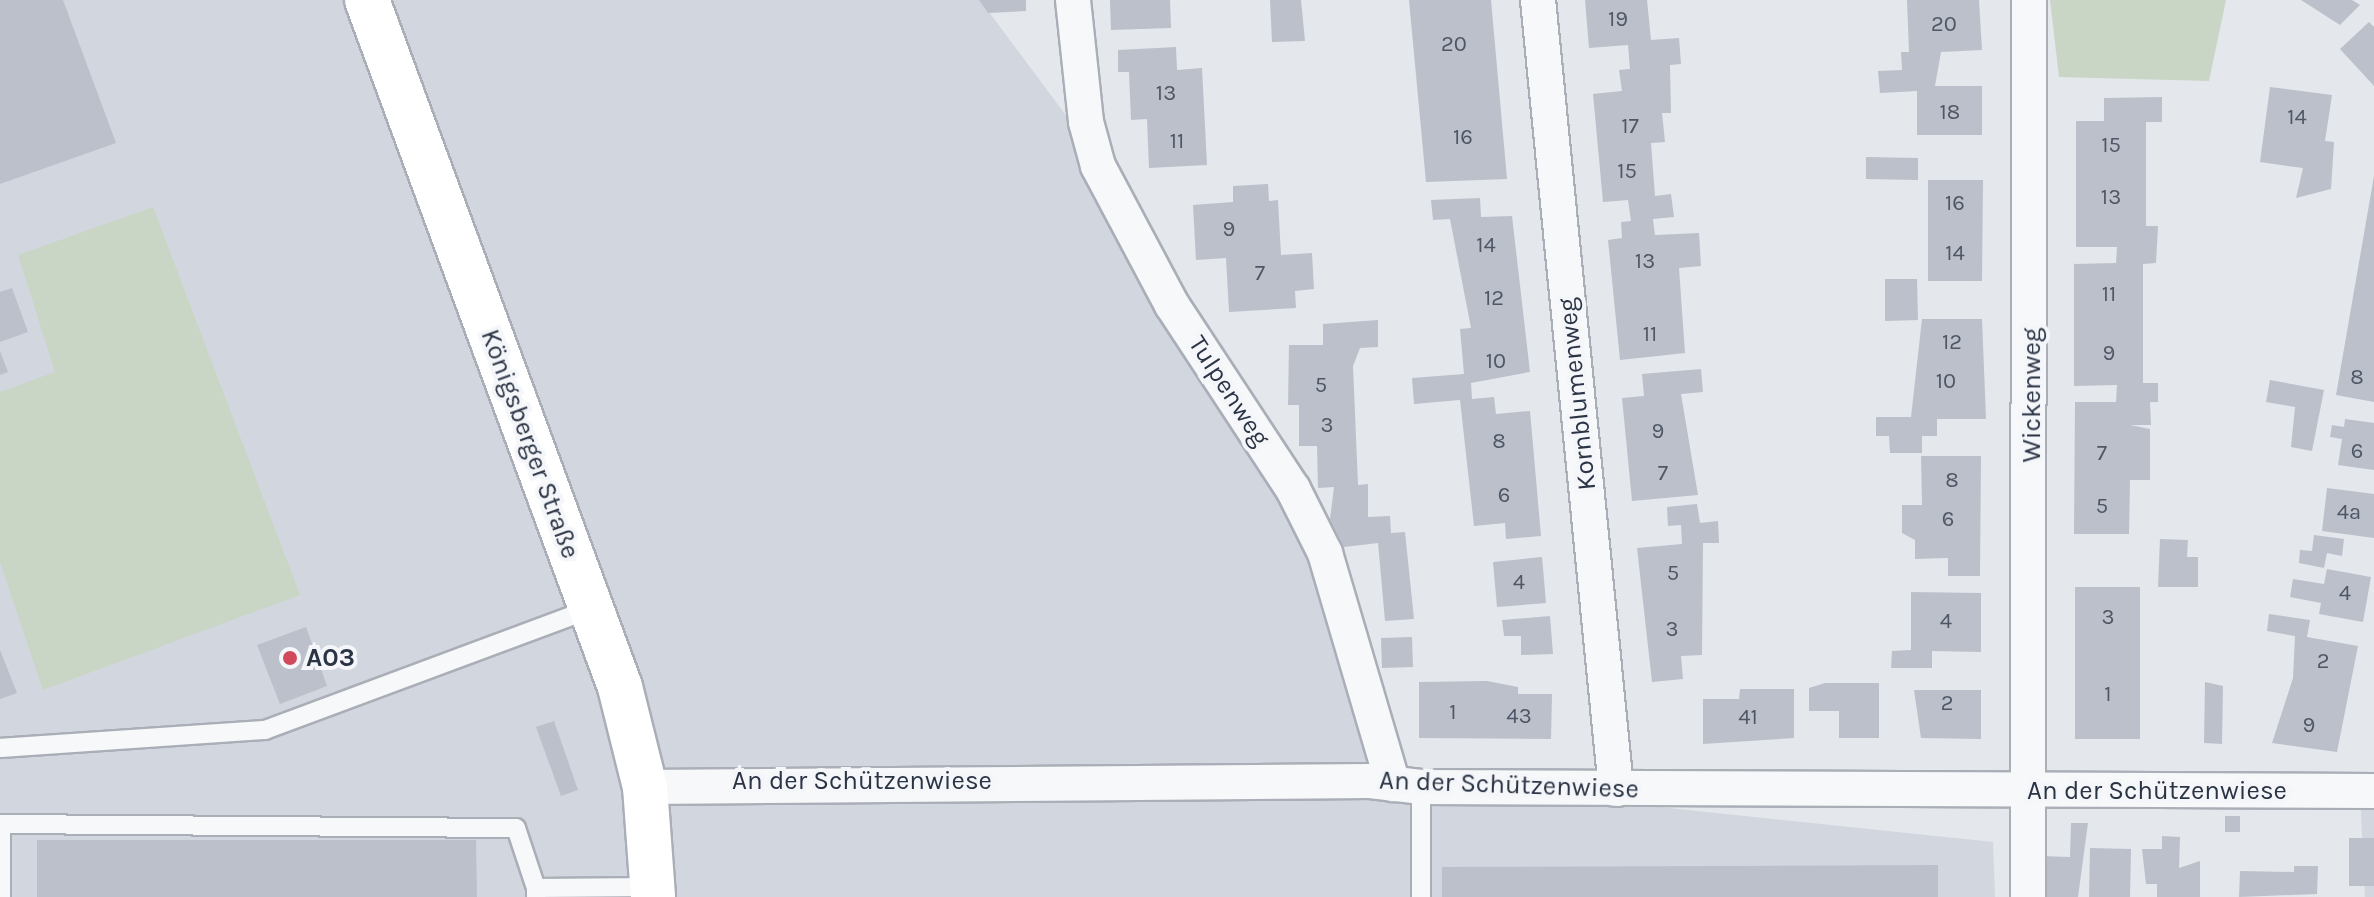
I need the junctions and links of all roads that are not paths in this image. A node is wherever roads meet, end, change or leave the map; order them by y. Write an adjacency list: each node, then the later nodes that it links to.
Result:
1 (367, 0): 5 (main road, Königsberger Straße)
2 (1073, 0): 7 (street, Tulpenweg)
3 (1538, 0): 9 (street, Kornblumenweg)
4 (2029, 0): 10 (street, Wickenweg)
5 (591, 609): 6 (lane); 8 (main road, Königsberger Straße)
6 (0, 748)
7 (1407, 786): 8 (street, An der Schützenwiese); 9 (street, An der Schützenwiese); 15 (lane)
8 (645, 787): 13 (main road, Königsberger Straße)
9 (1616, 789): 10 (street, An der Schützenwiese)
10 (2030, 790): 11 (street, An der Schützenwiese); 16 (street, Wickenweg)
11 (2374, 791)
12 (536, 892): 13 (lane); 14 (lane)
13 (652, 892)
14 (1, 894)
15 (1421, 897)
16 (2028, 897)

